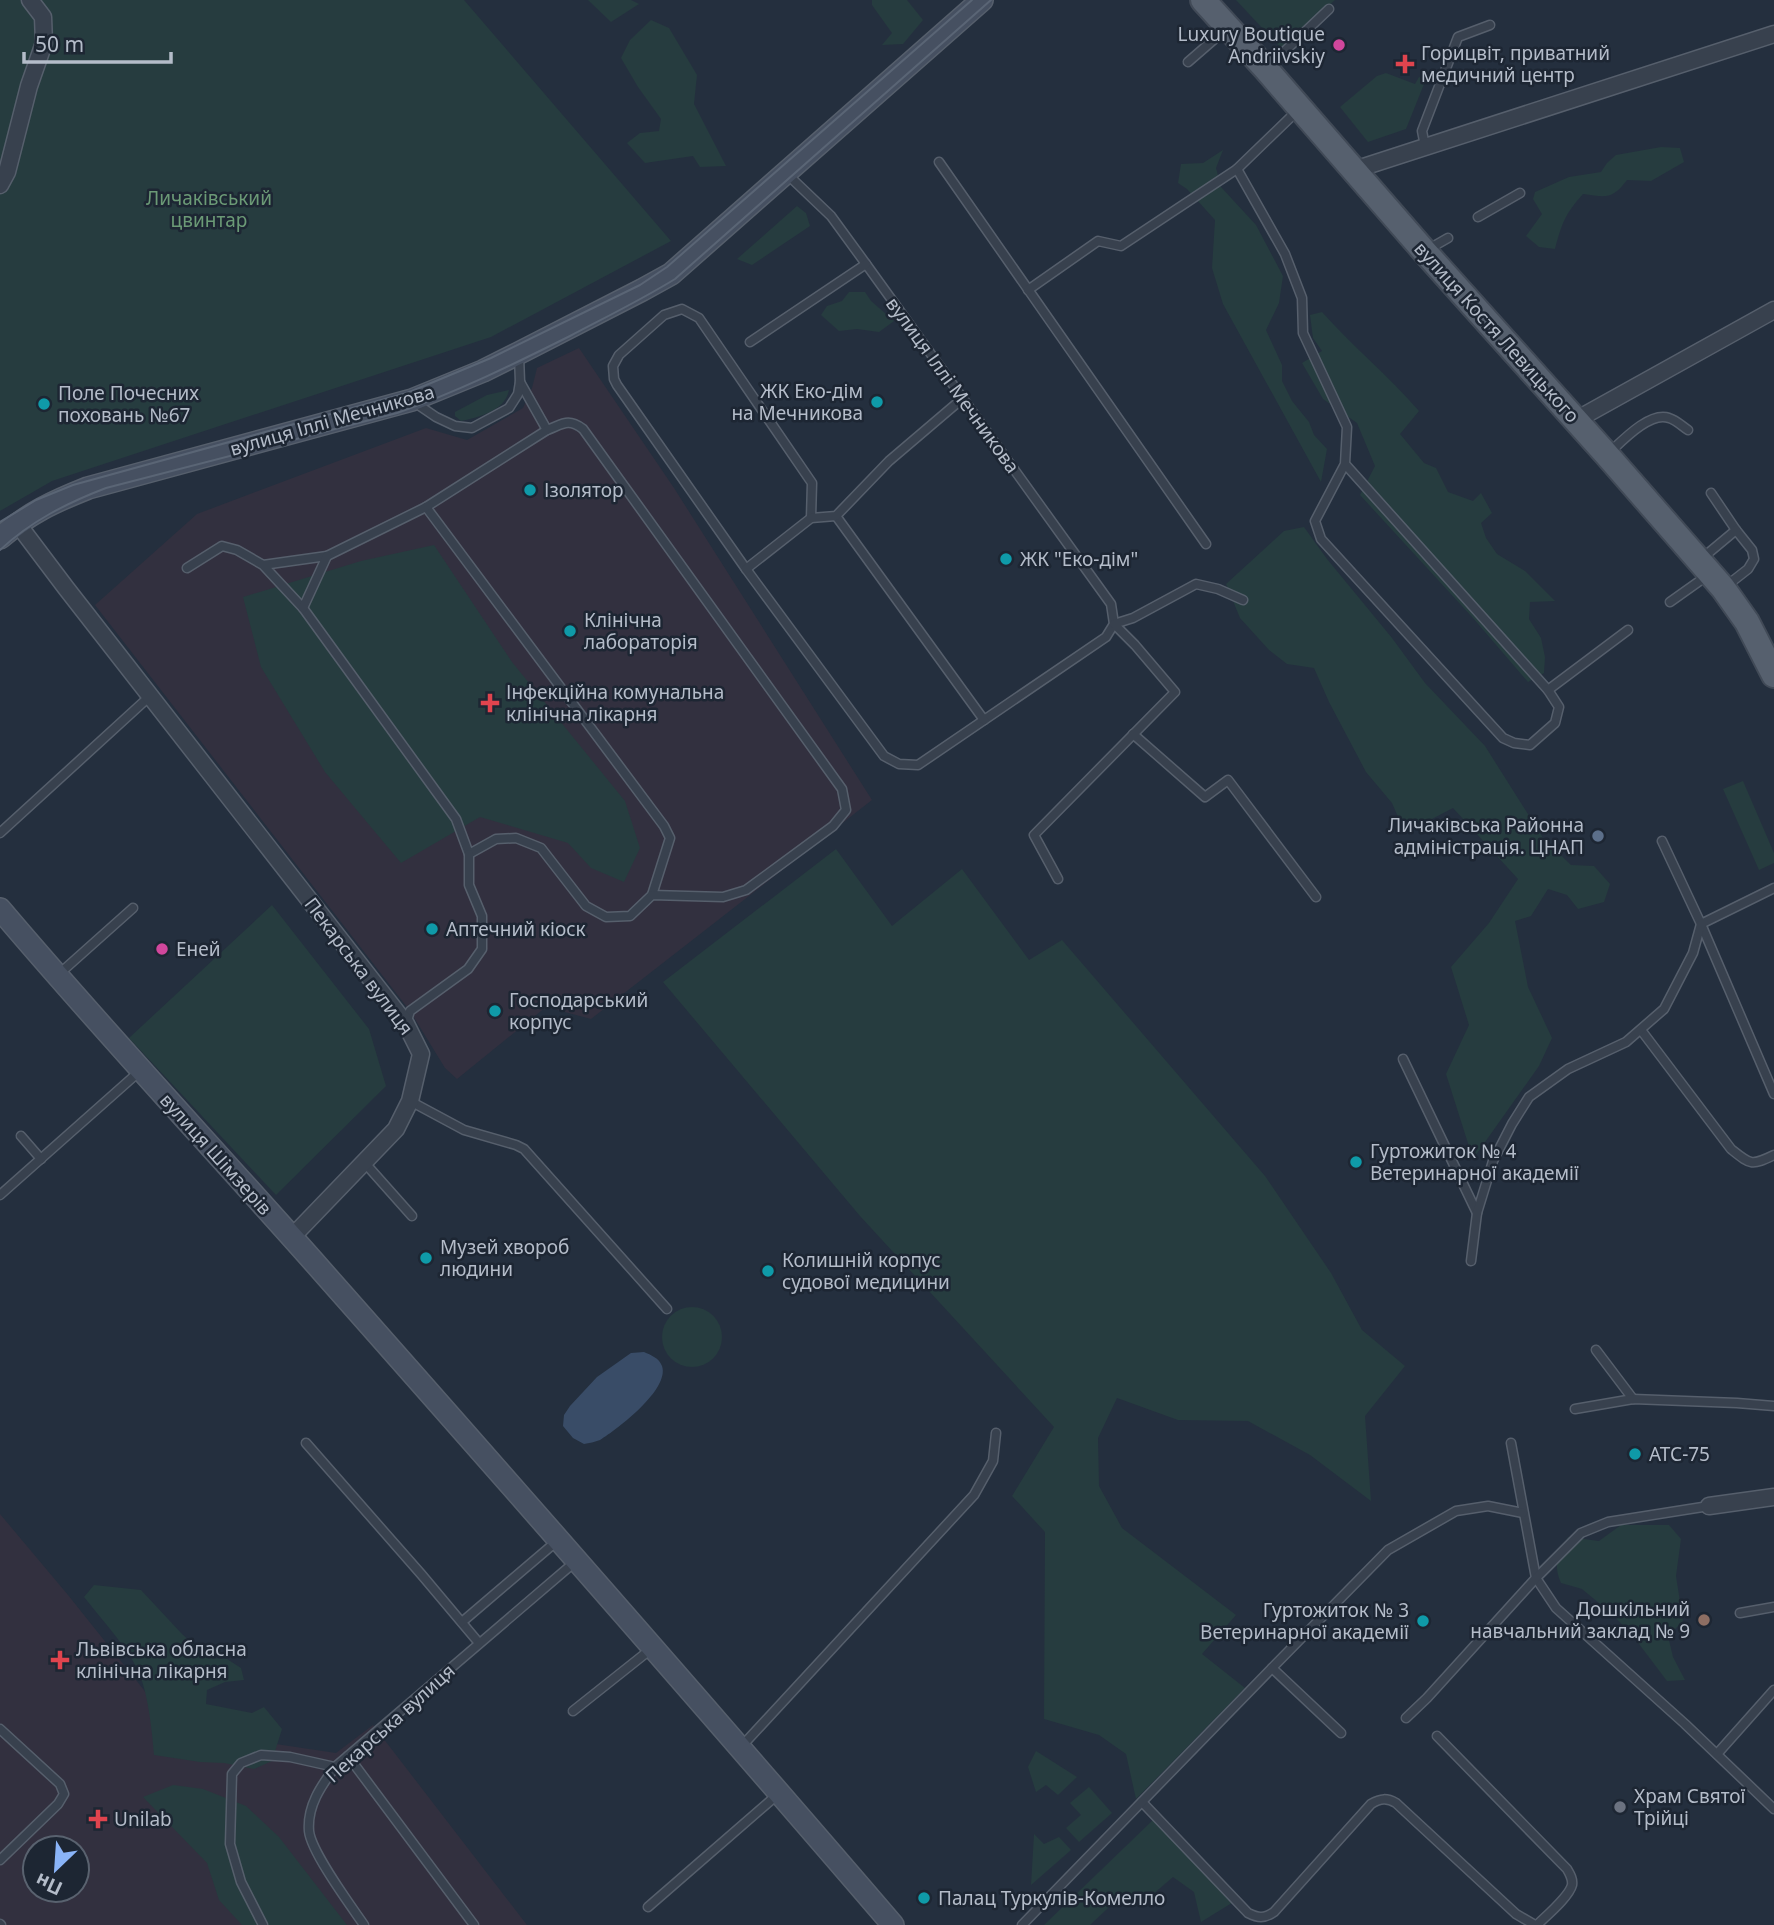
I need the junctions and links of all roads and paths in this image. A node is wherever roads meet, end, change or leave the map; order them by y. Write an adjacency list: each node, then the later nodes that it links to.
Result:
1 (30, 0): 16 (street)
2 (982, 0): 15 (street, вулиця Іллі Мечникова)
3 (1203, 0): 6 (main road, вулиця Костя Левицького)
4 (1329, 9): 9 (lane)
5 (1490, 25): 11 (lane)
6 (1228, 27): 8 (lane); 9 (main road, вулиця Костя Левицького)
7 (1774, 34): 11 (street)
8 (1188, 62)
9 (1266, 69): 10 (main road, вулиця Костя Левицького)
10 (1300, 108): 13 (lane); 14 (main road, вулиця Костя Левицького)
11 (1425, 146): 14 (street)
12 (939, 162): 22 (lane)
13 (1237, 169): 22 (lane); 33 (lane)
14 (1354, 170): 20 (main road, вулиця Костя Левицького)
15 (787, 173): 21 (lane, вулиця Іллі Мечникова); 25 (street, вулиця Іллі Мечникова)
16 (0, 185)
17 (1520, 193): 18 (lane)
18 (1478, 217)
19 (1448, 238): 20 (lane)
20 (1425, 252): 29 (main road, вулиця Костя Левицького)
21 (866, 264): 24 (lane); 27 (lane, вулиця Іллі Мечникова)
22 (1028, 290): 41 (lane)
23 (1774, 310): 29 (street)
24 (750, 342)
25 (519, 354): 26 (lane); 28 (street, вулиця Іллі Мечникова)
26 (520, 382): 28 (lane); 31 (lane)
27 (963, 398): 36 (lane); 50 (lane, вулиця Іллі Мечникова)
28 (412, 400): 38 (street, вулиця Іллі Мечникова)
29 (1576, 420): 32 (main road, вулиця Костя Левицького)
30 (1688, 429): 32 (lane)
31 (547, 430): 35 (lane); 62 (lane)
32 (1607, 455): 46 (main road, вулиця Костя Левицького)
33 (1345, 464): 53 (lane); 53 (lane)
34 (1711, 493): 39 (lane)
35 (426, 507): 42 (lane); 62 (lane)
36 (836, 516): 37 (lane); 55 (lane)
37 (811, 518): 45 (lane); 45 (lane)
38 (18, 523): 40 (street, вулиця Іллі Мечникова); 54 (street, Пекарська вулиця)
39 (1735, 530): 46 (lane); 46 (lane)
40 (0, 538)
41 (1206, 544)
42 (327, 556): 43 (lane); 49 (lane)
43 (262, 565): 44 (lane); 49 (lane)
44 (187, 568)
45 (746, 569): 55 (lane)
46 (1710, 574): 48 (lane); 52 (main road, вулиця Костя Левицького)
47 (1243, 600): 50 (lane)
48 (1670, 602)
49 (303, 608): 59 (lane)
50 (1114, 624): 55 (lane); 56 (lane)
51 (1628, 630): 53 (lane)
52 (1774, 675)
53 (1548, 690)
54 (150, 696): 57 (lane); 68 (street, Пекарська вулиця)
55 (984, 720)
56 (1133, 734): 60 (lane); 63 (lane)
57 (0, 833)
58 (1662, 841): 66 (lane)
59 (469, 854): 62 (lane); 68 (lane)
60 (1058, 878)
61 (1774, 888): 66 (lane)
62 (652, 895)
63 (1316, 897)
64 (133, 908): 67 (lane)
65 (0, 909): 67 (street, вулиця Шімзерів)
66 (1702, 924): 69 (lane); 72 (lane)
67 (57, 976): 71 (street, вулиця Шімзерів)
68 (406, 1024): 73 (street, Пекарська вулиця)
69 (1641, 1030): 75 (lane); 79 (lane)
70 (1403, 1059): 79 (lane)
71 (141, 1070): 76 (lane); 81 (street, вулиця Шімзерів)
72 (1774, 1094)
73 (410, 1101): 77 (street, Пекарська вулиця); 83 (lane)
74 (21, 1136): 76 (lane)
75 (1774, 1155)
76 (41, 1159): 78 (lane)
77 (364, 1162): 80 (lane); 81 (street, Пекарська вулиця)
78 (0, 1195)
79 (1478, 1213): 82 (lane)
80 (412, 1216)
81 (292, 1237): 94 (street)
82 (1471, 1261)
83 (667, 1309)
84 (1596, 1350): 85 (lane)
85 (1633, 1399): 86 (lane); 87 (lane)
86 (1774, 1406)
87 (1576, 1409)
88 (996, 1433): 109 (lane)
89 (306, 1443): 99 (lane)
90 (1511, 1443): 93 (lane)
91 (1774, 1497): 92 (street)
92 (1709, 1506): 96 (lane)
93 (1523, 1513): 96 (lane); 102 (lane)
94 (559, 1539): 95 (street); 99 (lane)
95 (578, 1560): 100 (lane, Пекарська вулиця); 101 (street)
96 (1536, 1577): 105 (lane); 110 (lane)
97 (1774, 1608): 98 (lane)
98 (1740, 1612)
99 (462, 1622): 100 (lane)
100 (479, 1643): 111 (lane, Пекарська вулиця)
101 (653, 1647): 104 (lane); 109 (street)
102 (1272, 1668): 107 (lane); 114 (lane)
103 (1774, 1690): 110 (lane)
104 (573, 1711)
105 (1406, 1718)
106 (0, 1729): 116 (lane)
107 (1341, 1733)
108 (1437, 1736): 123 (lane)
109 (741, 1748): 113 (street)
110 (1717, 1754): 115 (lane)
111 (348, 1756): 112 (lane, Пекарська вулиця); 120 (lane)
112 (335, 1767): 118 (lane); 119 (lane, Пекарська вулиця)
113 (780, 1794): 117 (lane); 121 (street)
114 (1142, 1802): 122 (lane); 123 (lane)
115 (1774, 1810)
116 (0, 1860)
117 (648, 1907)
118 (263, 1925)
119 (364, 1925)
120 (474, 1925)
121 (893, 1925)
122 (1022, 1925)
123 (1536, 1925)

